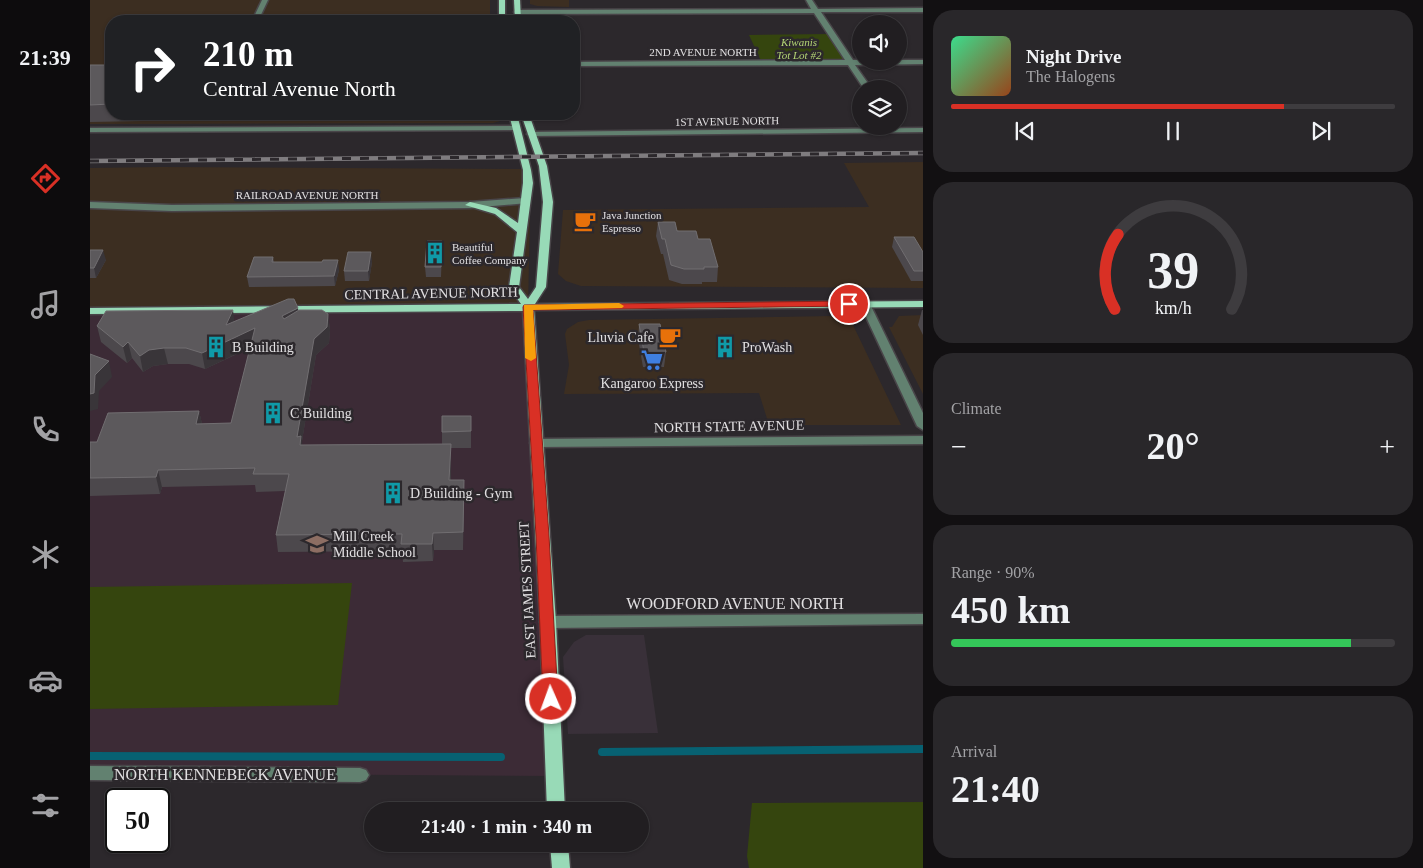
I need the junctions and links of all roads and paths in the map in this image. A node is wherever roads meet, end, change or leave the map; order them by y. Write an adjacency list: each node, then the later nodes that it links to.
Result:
1 (265, 0): 8 (street)
2 (502, 0): 9 (main road)
3 (518, 0): 7 (main road)
4 (809, 0): 5 (street)
5 (816, 10): 6 (street); 7 (street); 12 (street)
6 (923, 10)
7 (517, 12): 10 (main road)
8 (258, 15)
9 (502, 15)
10 (517, 15)
11 (923, 62): 12 (street, 2ND AVENUE NORTH)
12 (850, 63): 13 (street, 2ND AVENUE NORTH); 14 (street)
13 (580, 64)
14 (862, 80)
15 (514, 120): 17 (main road)
16 (527, 120): 22 (main road)
17 (516, 128): 20 (street); 23 (main road)
18 (852, 129): 22 (street, 1ST AVENUE NORTH)
19 (907, 129): 21 (street, 1ST AVENUE NORTH)
20 (90, 130)
21 (923, 130)
22 (531, 134): 29 (main road)
23 (525, 201): 25 (street, RAILROAD AVENUE NORTH); 26 (main road)
24 (90, 205): 25 (street, RAILROAD AVENUE NORTH)
25 (470, 205): 26 (main road)
26 (521, 231): 29 (main road)
27 (865, 304): 28 (main road, CENTRAL AVENUE NORTH); 29 (main road, CENTRAL AVENUE NORTH); 31 (street)
28 (923, 304)
29 (528, 307): 30 (main road, CENTRAL AVENUE NORTH); 33 (main road, EAST JAMES STREET)
30 (90, 311)
31 (923, 426)
32 (923, 440): 33 (street, NORTH STATE AVENUE)
33 (536, 443): 35 (main road, EAST JAMES STREET)
34 (923, 619): 35 (street, WOODFORD AVENUE NORTH)
35 (548, 622): 38 (main road, EAST JAMES STREET)
36 (90, 773): 37 (street, NORTH KENNEBECK AVENUE)
37 (360, 775)
38 (556, 802)
39 (560, 852): 40 (main road)
40 (561, 868)

